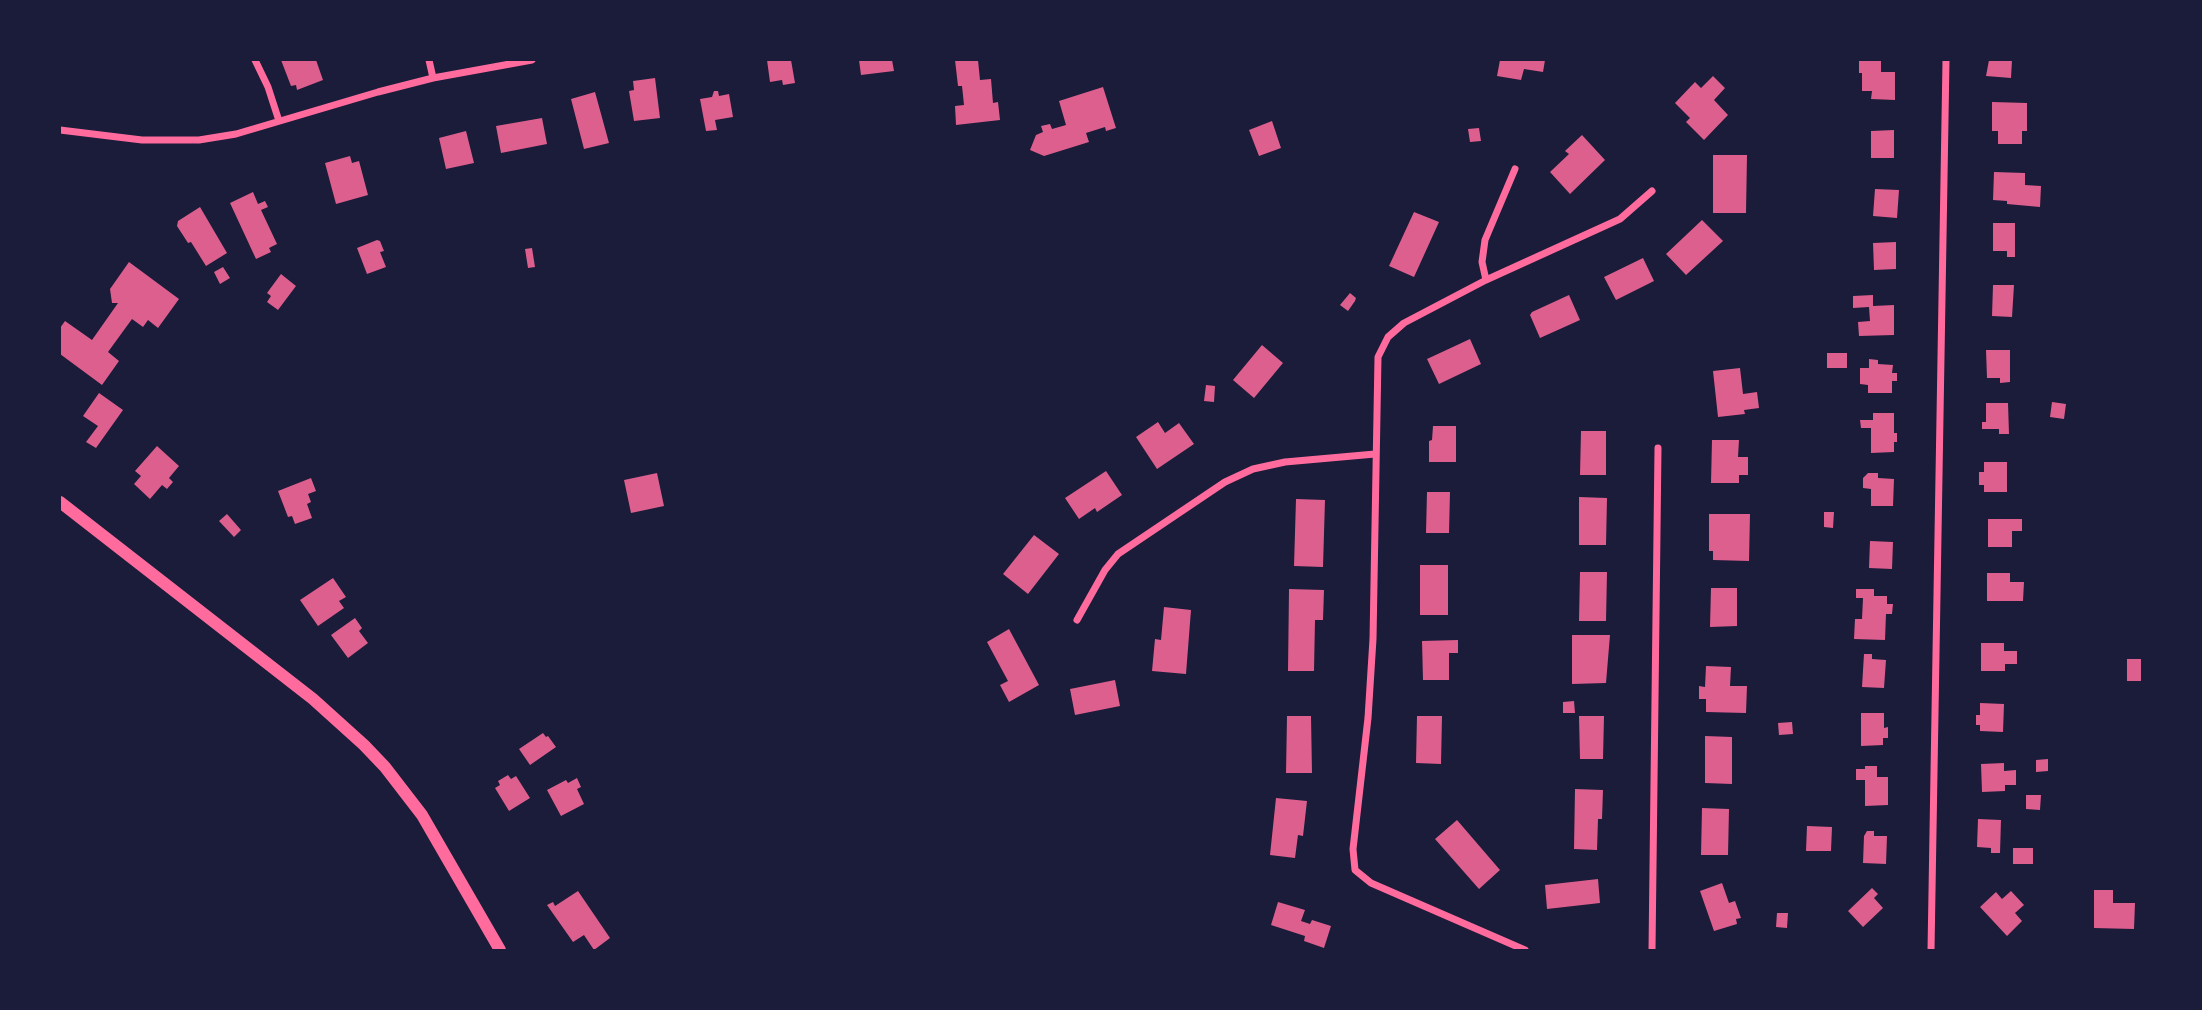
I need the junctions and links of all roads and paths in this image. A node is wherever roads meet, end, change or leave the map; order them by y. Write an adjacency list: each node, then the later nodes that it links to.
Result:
1 (255, 60): 6 (street)
2 (429, 60): 5 (street)
3 (532, 60): 5 (street)
4 (1946, 60): 18 (street)
5 (433, 78): 6 (street)
6 (279, 121): 7 (street)
7 (60, 131)
8 (1515, 169): 10 (street)
9 (1652, 191): 10 (street)
10 (1486, 280): 12 (street)
11 (1658, 448): 17 (street)
12 (1375, 454): 14 (street); 16 (street)
13 (60, 502): 15 (main road)
14 (1077, 620)
15 (500, 950)
16 (1525, 950)
17 (1652, 950)
18 (1931, 950)

